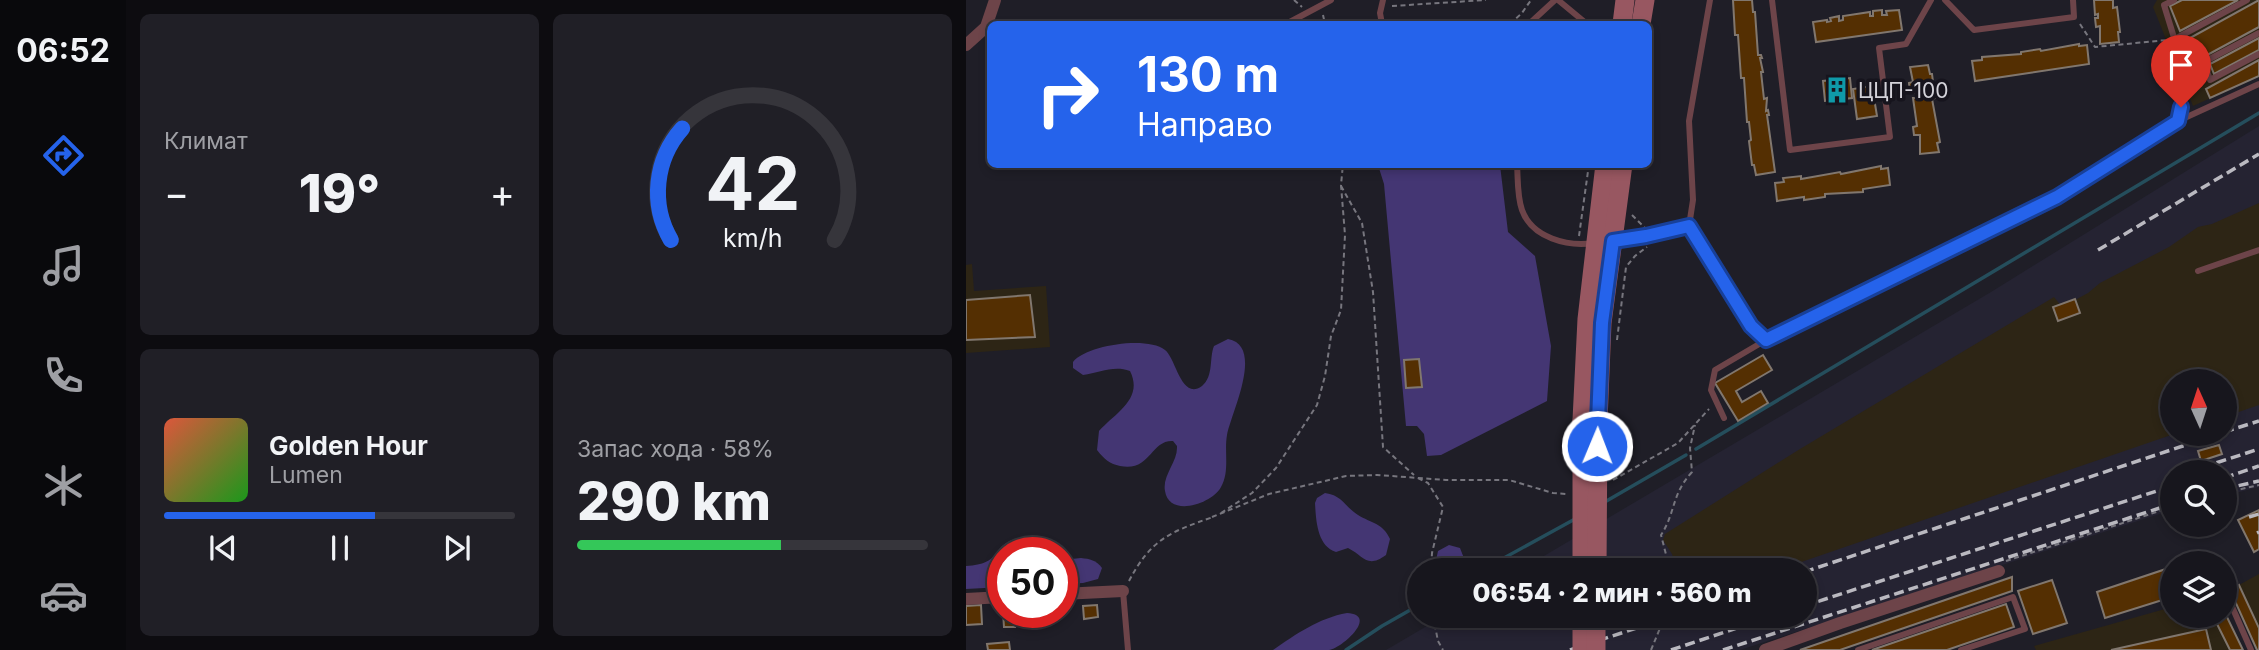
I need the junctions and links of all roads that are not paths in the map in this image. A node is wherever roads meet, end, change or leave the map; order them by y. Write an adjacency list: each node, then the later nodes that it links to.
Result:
1 (995, 0): 14 (street)
2 (1331, 0): 15 (lane)
3 (1383, 0): 16 (lane)
4 (1556, 0): 17 (lane); 18 (lane)
5 (1625, 0): 19 (main road)
6 (1645, 0): 20 (main road)
7 (1710, 0): 33 (lane)
8 (1772, 0): 9 (lane)
9 (1931, 0)
10 (1945, 0): 11 (lane)
11 (2073, 0)
12 (2174, 0): 23 (lane)
13 (2247, 0): 23 (lane)
14 (988, 21)
15 (1292, 21)
16 (1381, 21)
17 (1532, 21)
18 (1583, 21)
19 (1622, 21)
20 (1642, 21)
21 (987, 24): 24 (street)
22 (2259, 33): 26 (lane)
23 (2175, 40): 27 (lane)
24 (967, 44)
25 (2259, 54): 26 (lane)
26 (2204, 62): 27 (lane)
27 (2183, 67): 29 (lane)
28 (2259, 84): 29 (lane)
29 (2178, 121): 37 (lane)
30 (1517, 168): 34 (lane)
31 (1605, 168): 34 (main road)
32 (1622, 168): 34 (main road)
33 (1689, 226): 34 (lane); 37 (lane)
34 (1604, 242): 39 (main road)
35 (2259, 250): 36 (lane)
36 (2198, 271)
37 (1766, 340): 38 (lane)
38 (1724, 418)
39 (1590, 420): 40 (main road, bridge); 41 (main road, bridge)
40 (1583, 558)
41 (1596, 558)
42 (1999, 571): 53 (street)
43 (1123, 591): 44 (street); 50 (lane)
44 (1078, 593)
45 (987, 598): 46 (street)
46 (966, 599)
47 (2237, 618): 56 (lane)
48 (1582, 628): 51 (main road, bridge)
49 (1596, 628): 52 (main road, bridge)
50 (1128, 650)
51 (1582, 650)
52 (1596, 650)
53 (1765, 650)
54 (1858, 650): 55 (lane)
55 (1961, 650)
56 (2251, 650)

